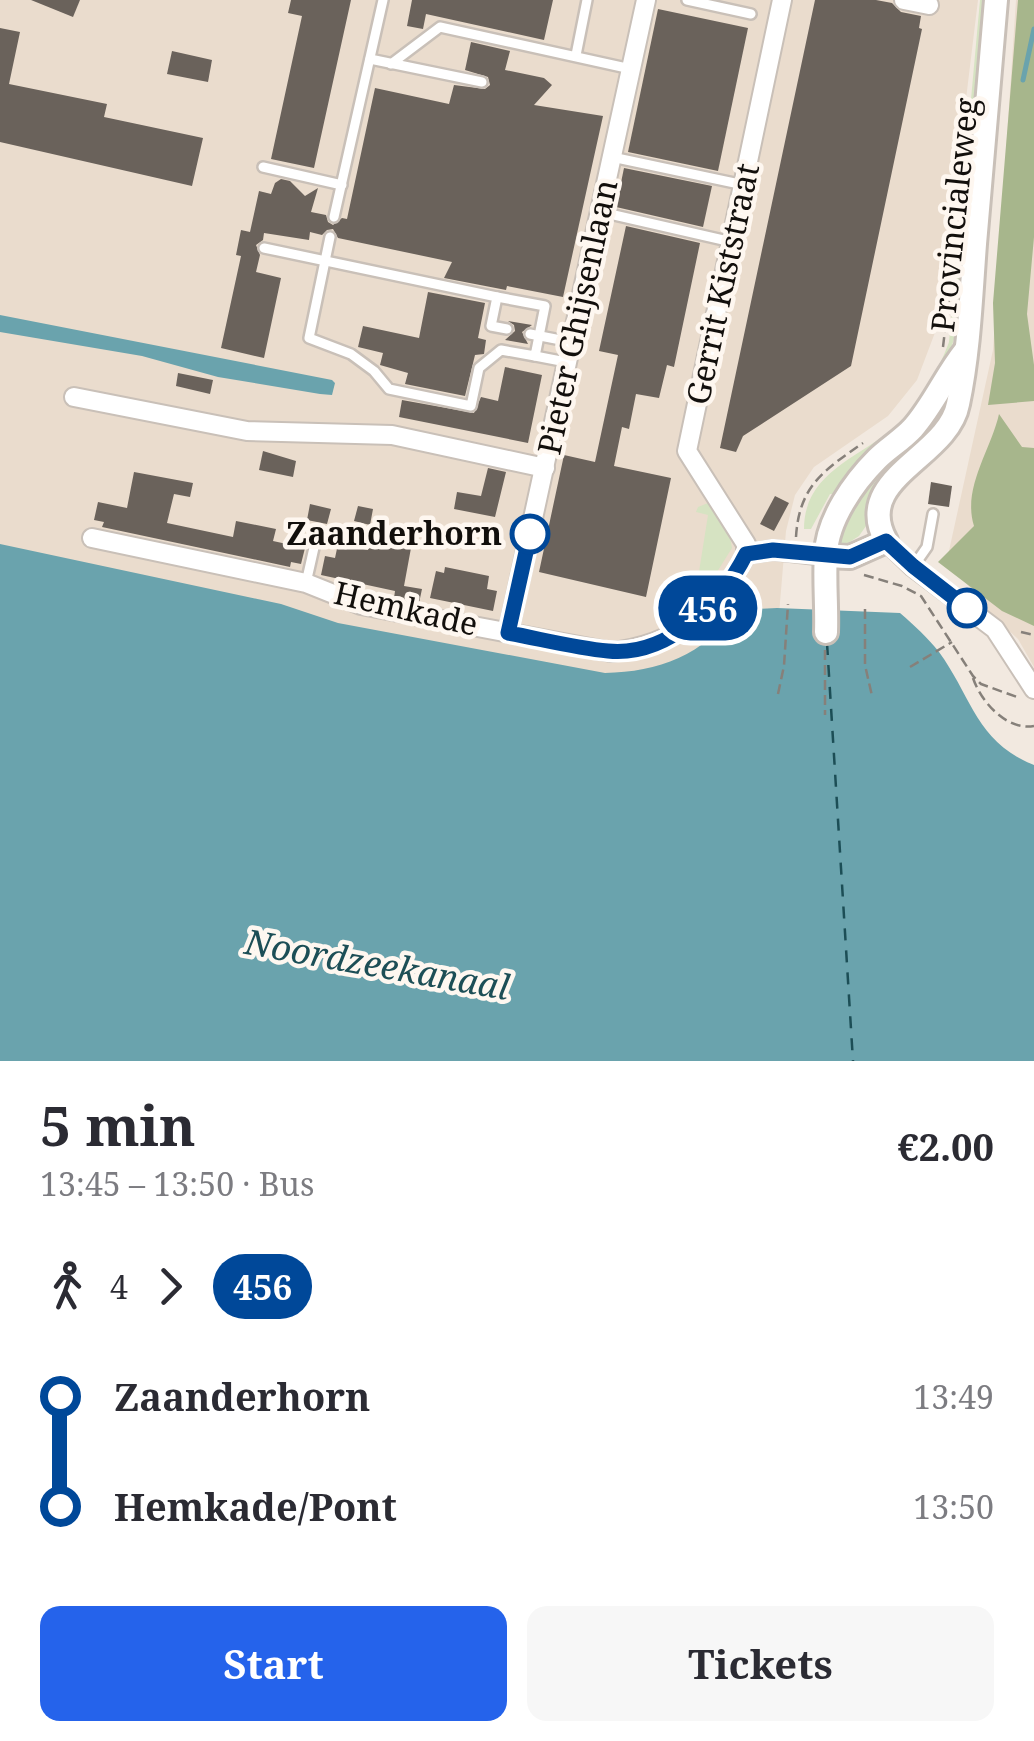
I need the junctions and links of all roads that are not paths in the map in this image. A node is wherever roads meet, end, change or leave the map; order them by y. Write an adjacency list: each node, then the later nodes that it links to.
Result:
1 (382, 0): 11 (lane)
2 (587, 0): 10 (lane)
3 (646, 0): 13 (street, Pieter Ghijsenlaan)
4 (687, 0): 9 (lane)
5 (782, 0): 18 (street, Gerrit Kiststraat)
6 (904, 0): 8 (street)
7 (996, 0): 29 (main road, Provincialeweg)
8 (929, 5)
9 (751, 14)
10 (576, 56): 12 (lane); 13 (lane)
11 (370, 60): 12 (lane); 17 (lane)
12 (392, 64): 14 (lane)
13 (631, 69): 15 (street, Pieter Ghijsenlaan)
14 (482, 82)
15 (612, 157): 18 (lane); 19 (street, Pieter Ghijsenlaan)
16 (263, 167): 17 (lane)
17 (342, 185): 20 (lane)
18 (744, 185): 22 (street, Gerrit Kiststraat)
19 (600, 212): 22 (lane); 28 (street, Pieter Ghijsenlaan)
20 (334, 217)
21 (330, 237): 24 (lane)
22 (732, 242): 38 (street, Gerrit Kiststraat)
23 (264, 248): 24 (lane)
24 (325, 261): 25 (lane); 30 (lane)
25 (497, 297): 26 (lane); 27 (lane)
26 (507, 330)
27 (534, 335): 28 (lane); 30 (lane)
28 (572, 342): 31 (street, Pieter Ghijsenlaan)
29 (954, 349): 37 (main road, Provincialeweg); 39 (main road, Provincialeweg)
30 (534, 356): 31 (lane)
31 (568, 363): 33 (street, Pieter Ghijsenlaan)
32 (74, 397): 33 (street)
33 (545, 468): 42 (street, Pieter Ghijsenlaan)
34 (933, 514): 40 (lane)
35 (318, 530): 41 (lane)
36 (92, 538): 41 (street, Hemkade)
37 (886, 541): 39 (main road); 40 (street)
38 (746, 554): 39 (street); 42 (street, Hemkade)
39 (825, 556): 43 (main road, Provincialeweg)
40 (913, 566): 44 (street)
41 (306, 584): 42 (street, Hemkade)
42 (508, 633)
43 (825, 640)
44 (1029, 694)

